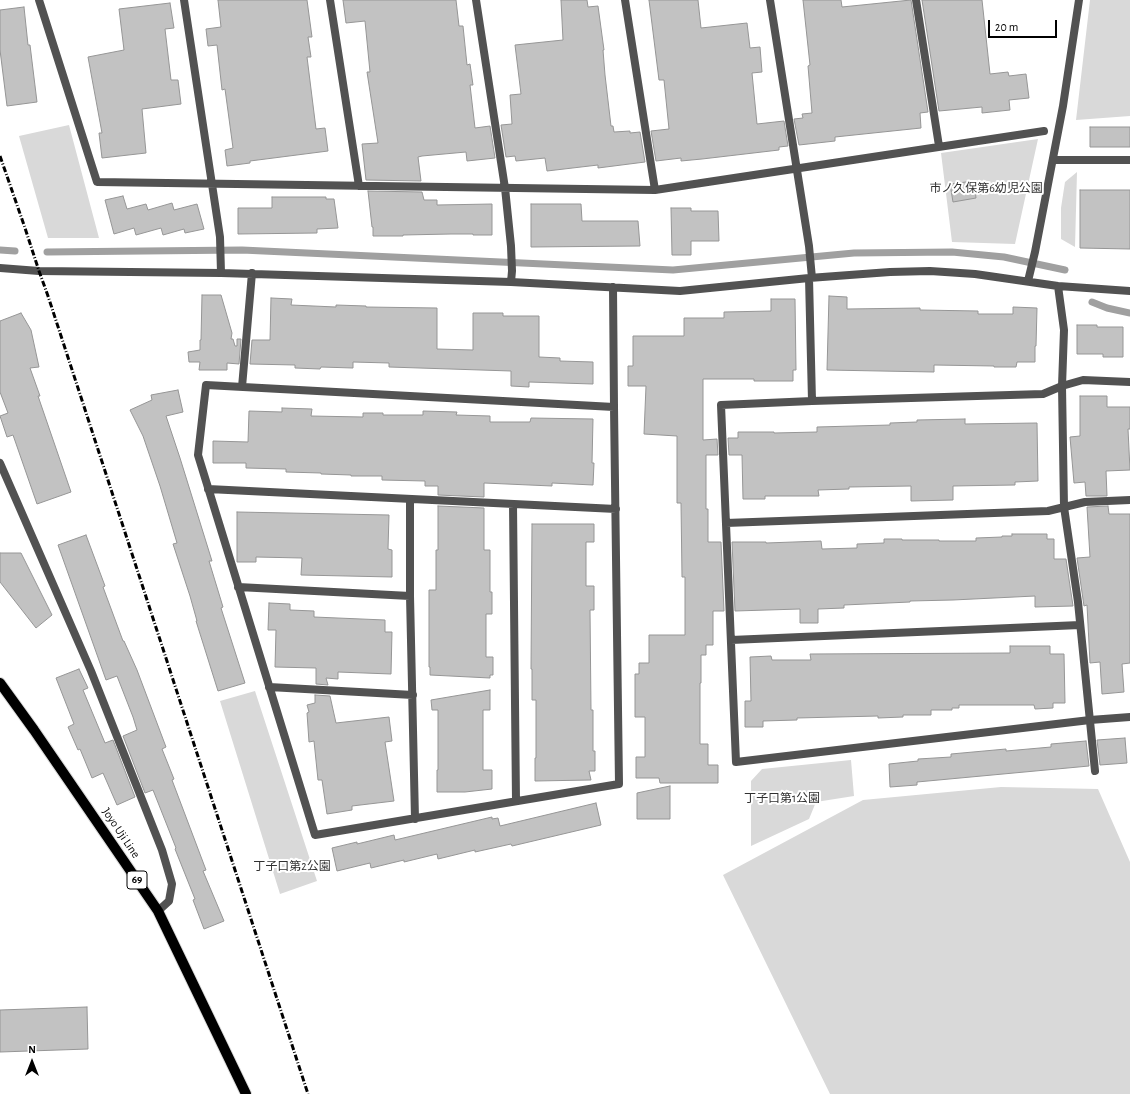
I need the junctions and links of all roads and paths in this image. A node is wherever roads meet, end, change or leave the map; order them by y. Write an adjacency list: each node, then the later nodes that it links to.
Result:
1 (39, 0): 14 (street)
2 (184, 0): 14 (street)
3 (330, 0): 15 (street)
4 (476, 0): 16 (street)
5 (625, 0): 17 (street)
6 (770, 0): 13 (street)
7 (916, 0): 10 (street)
8 (1079, 0): 11 (street)
9 (1044, 131): 10 (street)
10 (939, 146): 13 (street)
11 (1053, 160): 12 (street); 22 (street)
12 (1130, 160)
13 (796, 169): 17 (street); 21 (street)
14 (212, 184): 15 (street); 19 (street)
15 (359, 186): 16 (street)
16 (505, 188): 17 (street); 23 (street)
17 (655, 190)
18 (0, 268): 19 (street)
19 (221, 273): 20 (street)
20 (252, 273): 23 (street); 29 (street)
21 (810, 278): 22 (street); 25 (street); 30 (street)
22 (1028, 281): 24 (street)
23 (511, 282): 25 (street)
24 (1058, 286): 26 (street); 28 (street)
25 (613, 287): 31 (street)
26 (1130, 291)
27 (1130, 382): 28 (street)
28 (1062, 386): 30 (street); 37 (street)
29 (242, 387): 31 (street); 33 (street)
30 (812, 401): 39 (street)
31 (614, 407): 38 (street)
32 (0, 463): 52 (street)
33 (208, 489): 34 (street); 40 (street)
34 (410, 499): 36 (street); 41 (street)
35 (1130, 500): 37 (street)
36 (513, 504): 38 (street); 50 (street)
37 (1064, 507): 39 (street); 42 (street)
38 (616, 509): 50 (street)
39 (726, 523): 43 (street)
40 (238, 587): 41 (street); 45 (street)
41 (410, 596): 46 (street)
42 (1080, 625): 43 (street); 48 (street)
43 (731, 640): 48 (street)
44 (0, 683): 52 (main road, Joyo Uji Line / 69)
45 (269, 687): 46 (street); 51 (street)
46 (413, 695): 51 (street)
47 (1130, 717): 48 (street)
48 (1090, 720): 49 (street)
49 (1095, 771)
50 (516, 802): 51 (street)
51 (415, 819)
52 (158, 911): 53 (main road, Joyo Uji Line / 69)
53 (246, 1094)

